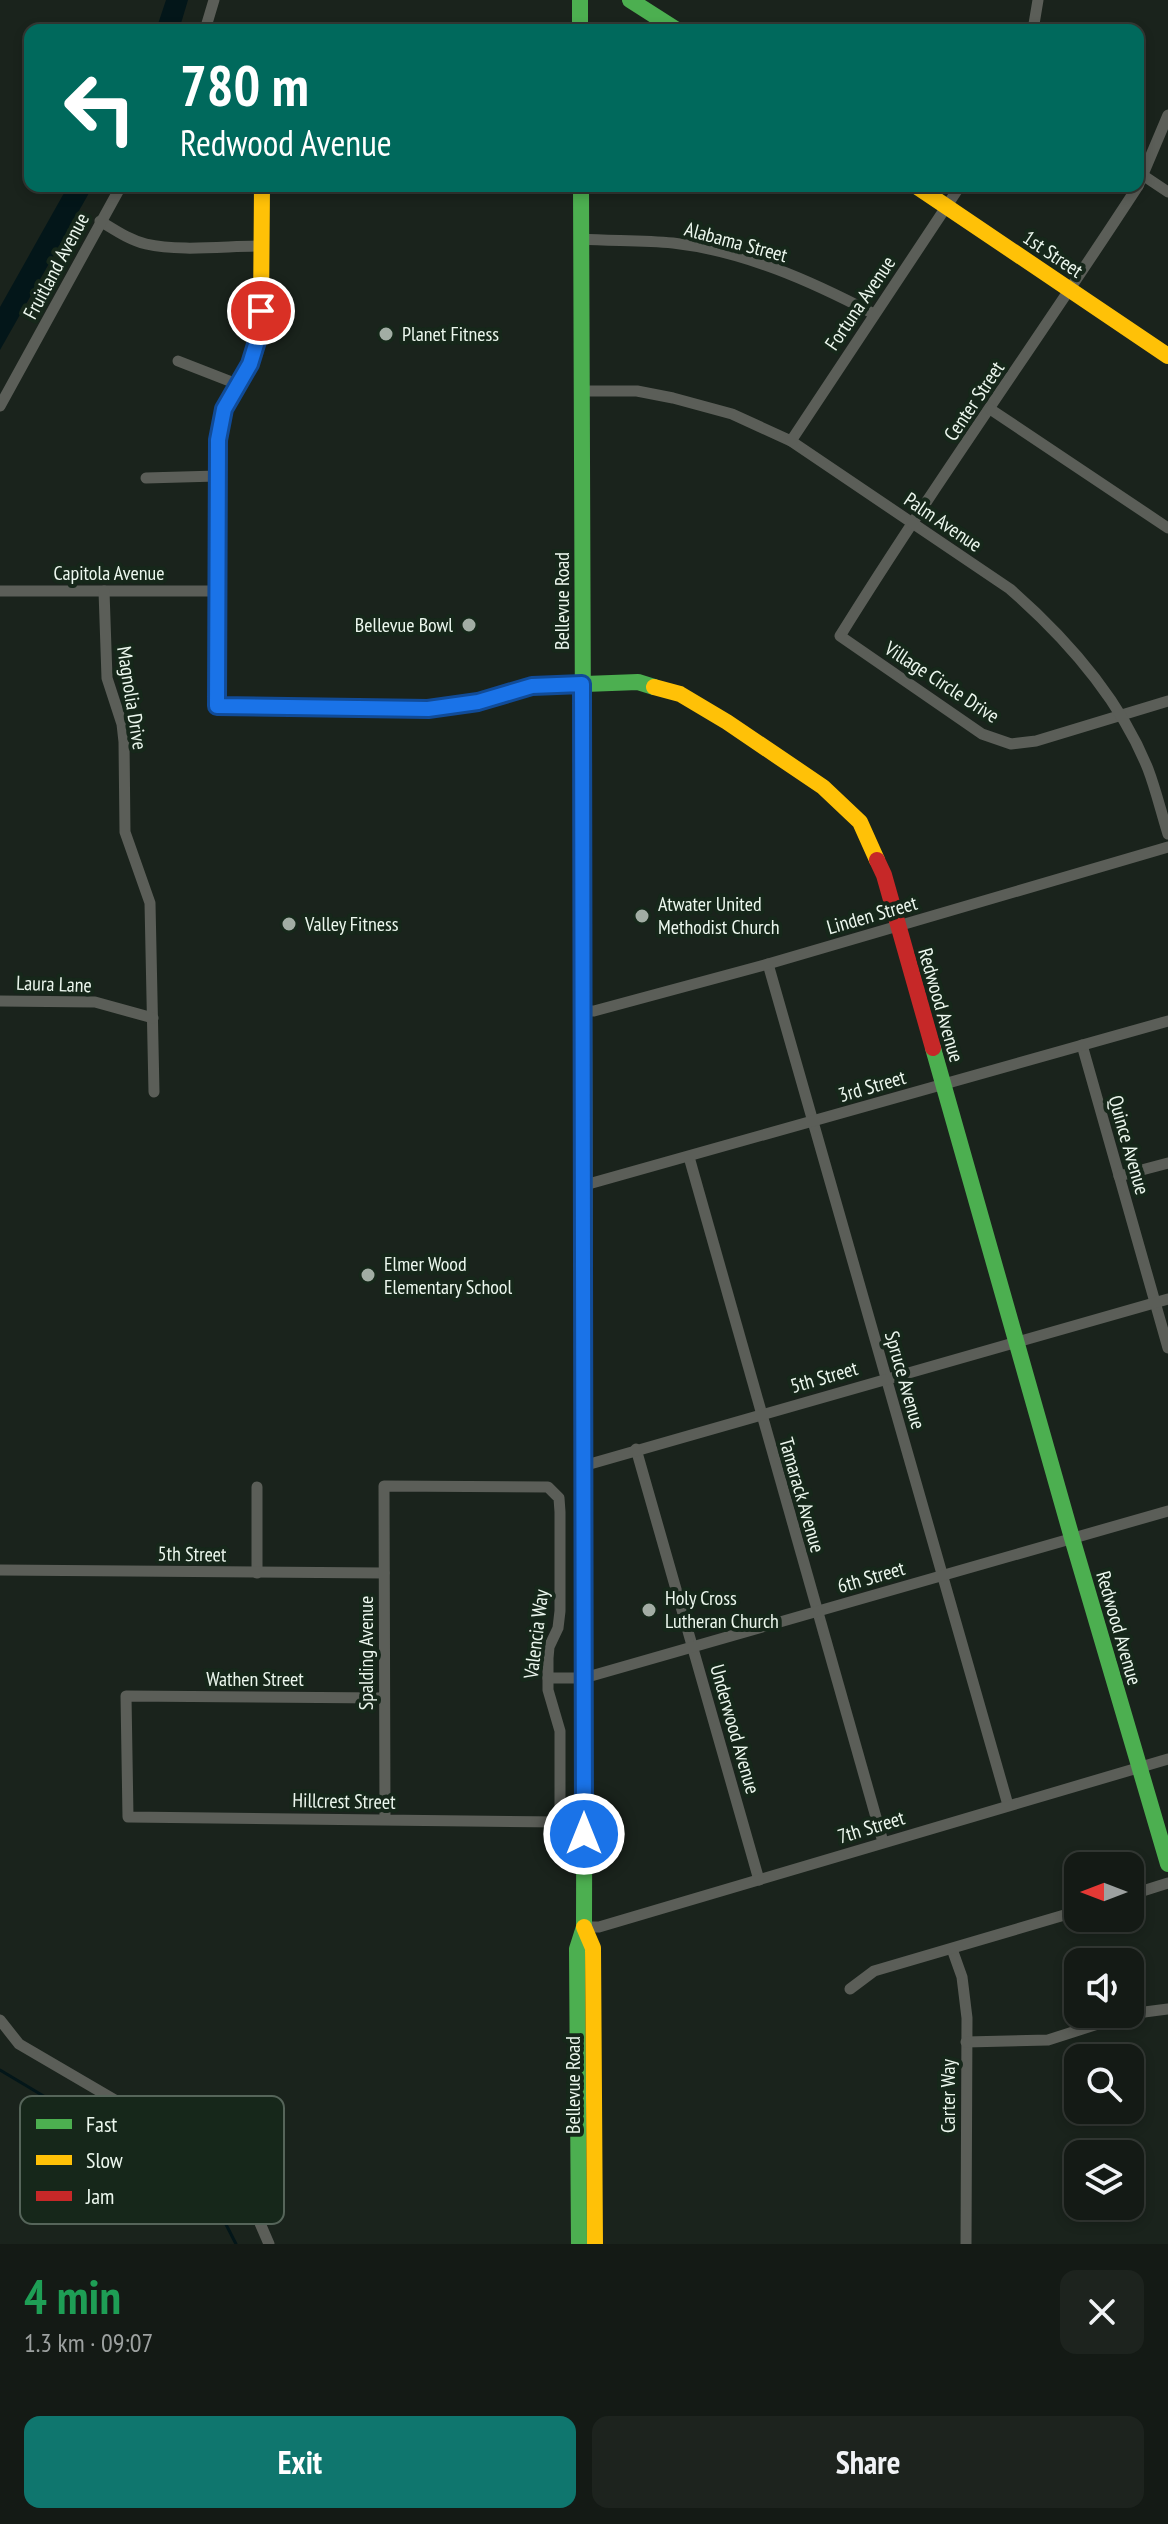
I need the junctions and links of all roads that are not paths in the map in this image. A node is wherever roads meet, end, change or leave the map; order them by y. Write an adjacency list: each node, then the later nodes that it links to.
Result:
1 (214, 0): 5 (street)
2 (580, 0): 6 (street)
3 (630, 0): 7 (street)
4 (1038, 0): 8 (street)
5 (207, 24)
6 (580, 24)
7 (668, 24)
8 (1034, 24)
9 (1168, 115): 10 (street, Center Street)
10 (1144, 172)
11 (1144, 183): 18 (street)
12 (117, 192): 20 (street, Fruitland Avenue)
13 (262, 192): 22 (street)
14 (581, 192): 21 (street, Bellevue Road)
15 (925, 192): 19 (street, 1st Street)
16 (956, 192): 19 (street, Fortuna Avenue)
17 (1134, 192): 23 (street, Center Street)
18 (1168, 192)
19 (947, 206): 23 (street, 1st Street); 24 (street, Fortuna Avenue)
20 (100, 221): 22 (street); 29 (street, Fruitland Avenue)
21 (581, 239): 24 (street, Alabama Street); 28 (street, Bellevue Road)
22 (261, 246): 27 (street)
23 (1071, 290): 25 (street, 1st Street); 30 (street, Center Street)
24 (874, 314): 31 (street, Fortuna Avenue)
25 (1168, 356)
26 (178, 361): 27 (street)
27 (237, 384): 32 (street)
28 (581, 391): 31 (street, Palm Avenue); 40 (street, Bellevue Road)
29 (0, 406)
30 (990, 409): 34 (street, Center Street); 35 (street)
31 (791, 441): 34 (street, Palm Avenue)
32 (217, 476): 33 (street); 38 (street)
33 (146, 478)
34 (914, 523): 39 (street, Center Street); 42 (street, Palm Avenue)
35 (1168, 528)
36 (0, 591): 37 (street, Capitola Avenue)
37 (104, 591): 38 (street, Capitola Avenue); 49 (street, Magnolia Drive)
38 (217, 591): 40 (street, Redwood Avenue)
39 (840, 636): 42 (street, Village Circle Drive)
40 (582, 684): 45 (street, Redwood Avenue); 48 (street, Bellevue Road)
41 (1168, 701): 42 (street, Village Circle Drive)
42 (1120, 715): 43 (street, Palm Avenue)
43 (1168, 834)
44 (1168, 847): 45 (street, Linden Street)
45 (898, 926): 46 (street, Linden Street); 52 (street, Redwood Avenue)
46 (768, 964): 48 (street, Linden Street); 54 (street, Spruce Avenue)
47 (0, 1001): 49 (street, Laura Lane)
48 (584, 1011): 58 (street, Bellevue Road)
49 (153, 1018): 53 (street, Magnolia Drive)
50 (1168, 1021): 51 (street, 3rd Street)
51 (1082, 1045): 52 (street, 3rd Street); 57 (street, Quince Avenue)
52 (944, 1085): 54 (street, 3rd Street); 61 (street, Redwood Avenue)
53 (154, 1092)
54 (813, 1122): 55 (street, 3rd Street); 63 (street, Spruce Avenue)
55 (689, 1157): 58 (street, 3rd Street); 64 (street, Tamarack Avenue)
56 (1168, 1163): 57 (street)
57 (1119, 1176): 60 (street, Quince Avenue)
58 (585, 1185): 66 (street, Bellevue Road)
59 (1168, 1299): 60 (street, 5th Street)
60 (1155, 1302): 61 (street, 5th Street); 62 (street, Quince Avenue)
61 (1017, 1340): 63 (street, 5th Street); 70 (street, Redwood Avenue)
62 (1168, 1348)
63 (886, 1378): 64 (street, 5th Street); 74 (street, Spruce Avenue)
64 (761, 1414): 65 (street, 5th Street); 75 (street, Tamarack Avenue)
65 (636, 1449): 66 (street, 5th Street); 76 (street, Underwood Avenue)
66 (583, 1466): 78 (street, Bellevue Road)
67 (384, 1486): 73 (street, Spalding Avenue); 77 (street, Valencia Way)
68 (257, 1487): 72 (street)
69 (1168, 1511): 70 (street, 6th Street)
70 (1072, 1538): 74 (street, 6th Street); 81 (street, Redwood Avenue)
71 (0, 1570): 72 (street, 5th Street)
72 (257, 1573): 73 (street, 5th Street)
73 (384, 1573): 79 (street, Spalding Avenue)
74 (941, 1576): 75 (street, 6th Street); 82 (street, Spruce Avenue)
75 (817, 1611): 76 (street, 6th Street); 86 (street, Tamarack Avenue)
76 (693, 1646): 78 (street, 6th Street); 88 (street, Underwood Avenue)
77 (548, 1678): 78 (street, 6th Street); 85 (street, Valencia Way)
78 (584, 1678): 92 (street, Bellevue Road)
79 (384, 1698): 83 (street, Wathen Street); 84 (street, Spalding Avenue)
80 (1168, 1759): 81 (street, 7th Street)
81 (1139, 1767): 82 (street, 7th Street); 87 (street, Redwood Avenue)
82 (1008, 1805): 86 (street, 7th Street)
83 (128, 1817): 84 (street, Hillcrest Street)
84 (385, 1820): 85 (street, Hillcrest Street)
85 (560, 1822)
86 (883, 1842): 88 (street, 7th Street)
87 (1168, 1864)
88 (759, 1880): 92 (street, 7th Street)
89 (1168, 1883): 90 (street)
90 (1144, 1891)
91 (1064, 1915): 93 (street)
92 (584, 1927): 99 (street, Bellevue Road); 100 (street, Bellevue Road)
93 (952, 1949): 94 (street); 97 (street, Carter Way)
94 (850, 1989)
95 (1168, 2009): 97 (street)
96 (0, 2020): 98 (street)
97 (966, 2042): 105 (street, Carter Way)
98 (108, 2096)
99 (577, 2133): 100 (street); 103 (street, Bellevue Road)
100 (593, 2156): 104 (street, Bellevue Road)
101 (260, 2224): 102 (street)
102 (269, 2244)
103 (579, 2244)
104 (595, 2244)
105 (966, 2244)

